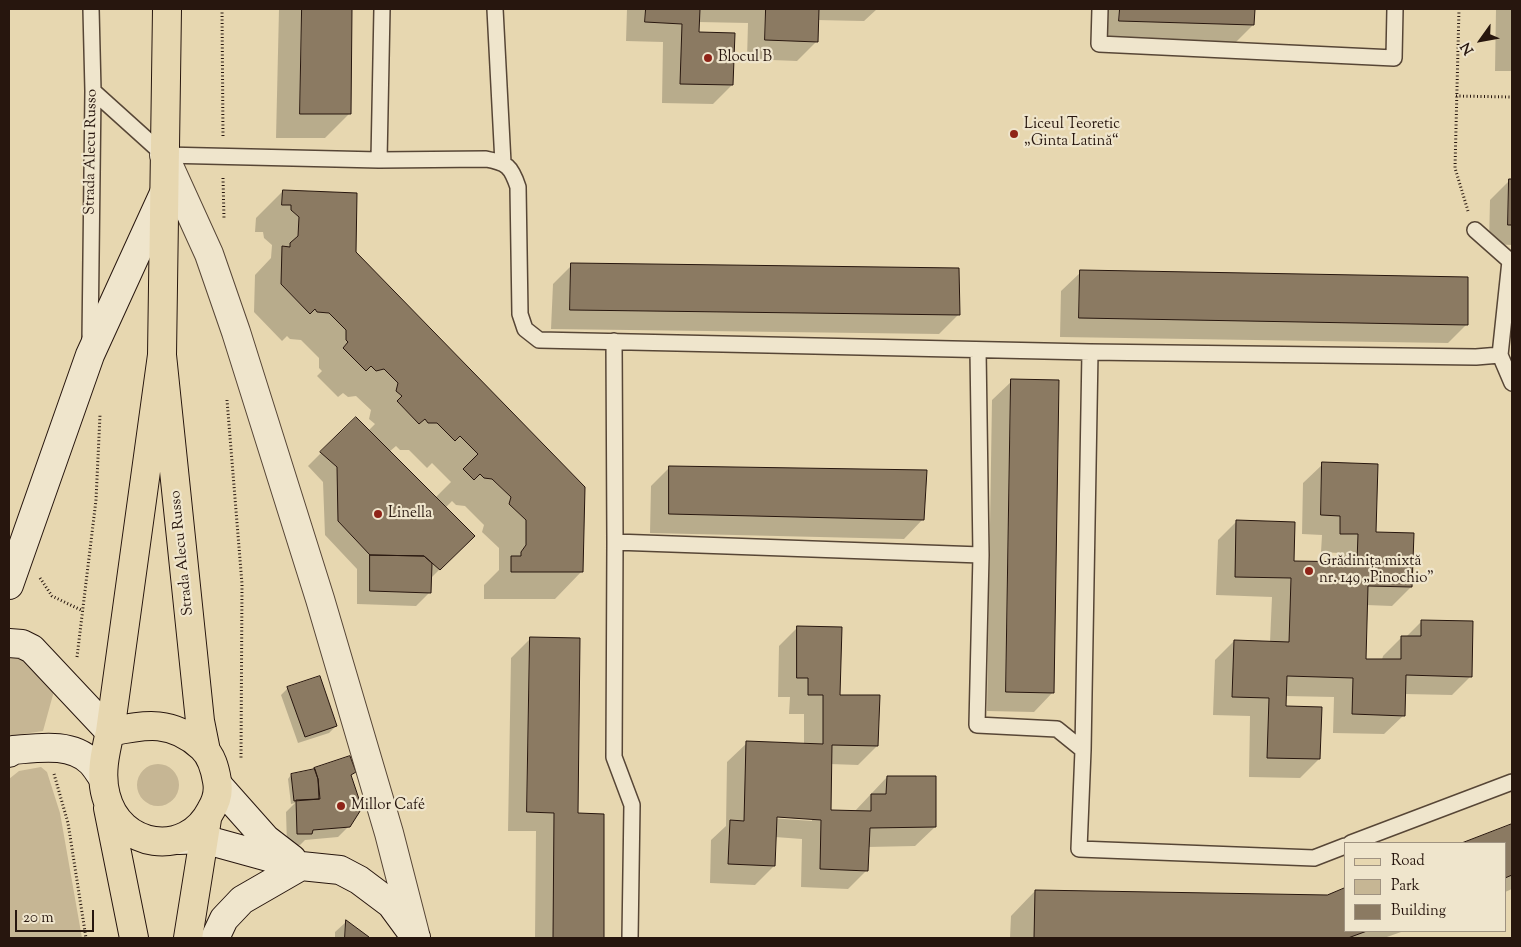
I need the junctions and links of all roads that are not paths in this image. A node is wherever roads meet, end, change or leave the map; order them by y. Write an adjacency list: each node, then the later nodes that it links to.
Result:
1 (91, 9): 7 (lane, Strada Alecu Russo)
2 (167, 9): 8 (main road, Strada Alecu Russo)
3 (382, 9): 9 (lane)
4 (496, 9): 10 (lane)
5 (1100, 9): 6 (lane)
6 (1395, 9)
7 (93, 92): 8 (lane); 17 (lane, Strada Alecu Russo)
8 (164, 155): 9 (lane); 11 (main road, Strada Alecu Russo); 40 (main road)
9 (379, 160): 10 (lane)
10 (503, 162): 14 (lane)
11 (164, 193): 17 (main road); 18 (main road, Strada Alecu Russo)
12 (1474, 230): 13 (lane)
13 (1511, 261): 19 (lane)
14 (614, 341): 15 (lane); 21 (lane)
15 (978, 350): 16 (lane); 22 (lane)
16 (1090, 352): 19 (lane); 28 (lane)
17 (90, 355): 23 (main road)
18 (162, 355): 26 (main road, Strada Alecu Russo); 29 (main road, Strada Alecu Russo)
19 (1500, 355): 20 (lane)
20 (1512, 383)
21 (615, 542): 22 (lane); 41 (lane)
22 (981, 555): 28 (lane)
23 (9, 585)
24 (9, 620): 25 (main road)
25 (20, 646): 26 (main road)
26 (110, 732): 29 (main road); 32 (main road)
27 (10, 750): 32 (main road)
28 (1084, 750): 35 (lane)
29 (206, 751): 31 (main road)
30 (1512, 782): 34 (lane)
31 (218, 785): 33 (main road); 36 (main road)
32 (104, 788): 33 (main road); 37 (main road)
33 (196, 833): 36 (main road); 38 (main road)
34 (1354, 842)
35 (1344, 846)
36 (301, 866): 39 (main road); 40 (main road)
37 (134, 938)
38 (188, 938)
39 (215, 938)
40 (416, 938)
41 (630, 938)

